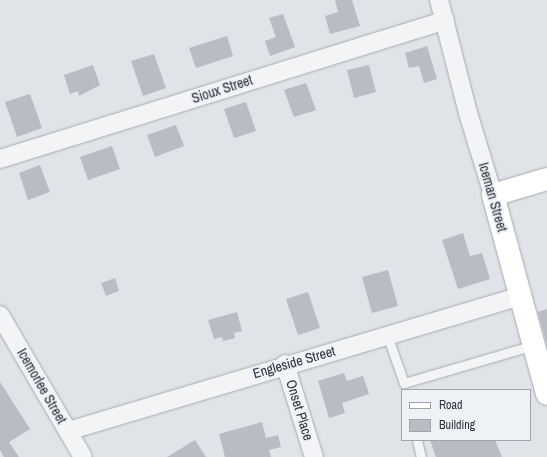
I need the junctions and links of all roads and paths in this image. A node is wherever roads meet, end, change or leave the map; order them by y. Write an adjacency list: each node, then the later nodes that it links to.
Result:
1 (439, 0): 2 (street, Iceman Street)
2 (445, 20): 3 (street, Sioux Street); 5 (street, Iceman Street)
3 (0, 159)
4 (547, 179): 5 (main road)
5 (493, 195): 6 (main road, Iceman Street)
6 (520, 296): 8 (street, Engleside Street); 9 (main road, Iceman Street)
7 (0, 315): 13 (street, Icemorlee Street)
8 (387, 335): 10 (street, Engleside Street); 11 (lane)
9 (534, 345): 11 (lane); 12 (main road, Iceman Street)
10 (285, 364): 13 (street, Engleside Street); 16 (street, Onset Place)
11 (404, 386)
12 (547, 394)
13 (68, 431): 15 (street, Icemorlee Street)
14 (417, 441): 17 (lane)
15 (83, 457)
16 (314, 457)
17 (421, 457)

